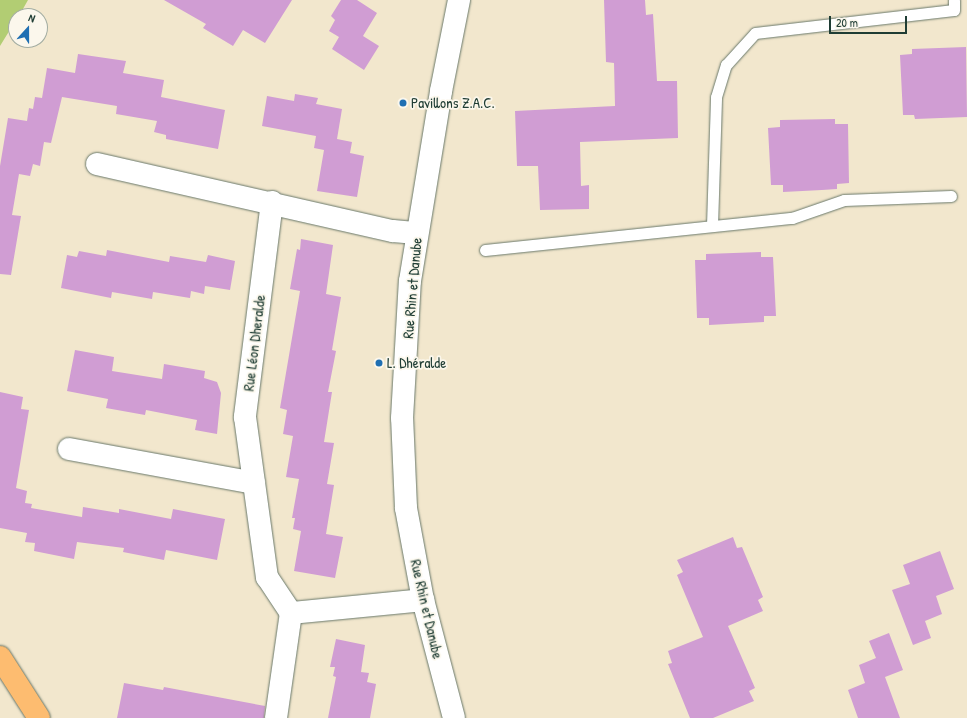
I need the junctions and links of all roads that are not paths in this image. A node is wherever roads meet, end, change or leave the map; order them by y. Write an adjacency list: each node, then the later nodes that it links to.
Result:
1 (459, 0): 7 (street, Rue Rhin et Danube)
2 (954, 0): 6 (lane)
3 (97, 164): 5 (street)
4 (951, 196): 6 (lane)
5 (272, 202): 7 (street); 10 (street, Rue Léon Dheralde)
6 (712, 226): 8 (lane)
7 (416, 233): 11 (street, Rue Rhin et Danube)
8 (485, 250)
9 (69, 449): 10 (street)
10 (254, 483): 12 (street, Rue Léon Dheralde)
11 (423, 600): 12 (street); 16 (street, Rue Rhin et Danube)
12 (291, 613): 15 (street)
13 (0, 657): 14 (highway)
14 (39, 718)
15 (276, 718)
16 (454, 718)

